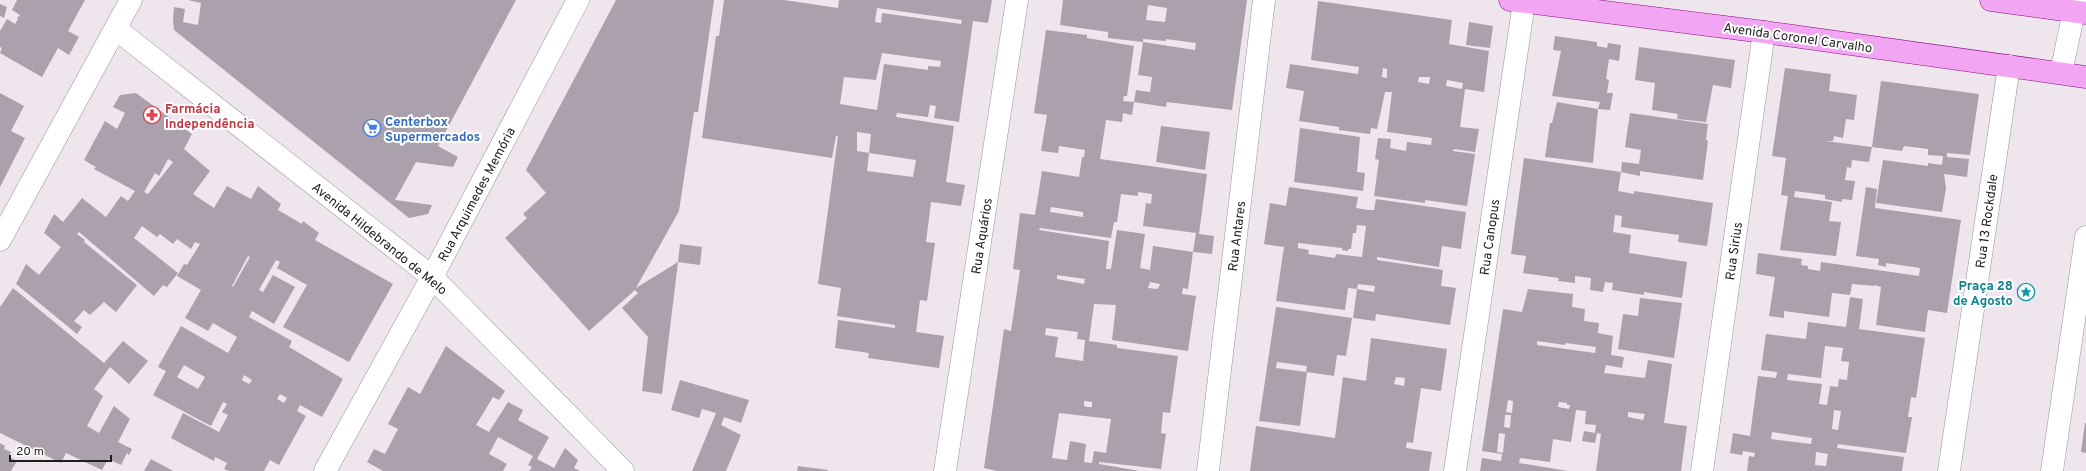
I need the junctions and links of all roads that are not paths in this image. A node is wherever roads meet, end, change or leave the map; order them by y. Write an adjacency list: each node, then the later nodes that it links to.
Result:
1 (131, 0): 8 (street)
2 (578, 0): 15 (street, Rua Arquimedes Memória)
3 (1017, 0): 18 (street, Rua Aquários)
4 (1264, 0): 19 (street, Rua Antares)
5 (1991, 0): 7 (main road)
6 (1517, 1): 9 (main road, Avenida Coronel Carvalho); 20 (street, Rua Canopus)
7 (2080, 8): 11 (street)
8 (116, 29): 14 (street); 15 (street, Avenida Hildebrando de Melo)
9 (1764, 32): 10 (main road, Avenida Coronel Carvalho); 21 (street, Rua Sirius)
10 (2009, 66): 11 (main road, Avenida Coronel Carvalho); 22 (street, Rua 13 Rockdale)
11 (2061, 73): 12 (main road, Avenida Coronel Carvalho)
12 (2086, 77)
13 (2086, 237): 23 (street)
14 (0, 240)
15 (432, 277): 16 (street, Rua Arquimedes Memória); 17 (street, Avenida Hildebrando de Melo)
16 (325, 471)
17 (624, 471)
18 (945, 471)
19 (1208, 471)
20 (1455, 471)
21 (1702, 471)
22 (1949, 471)
23 (2052, 471)

